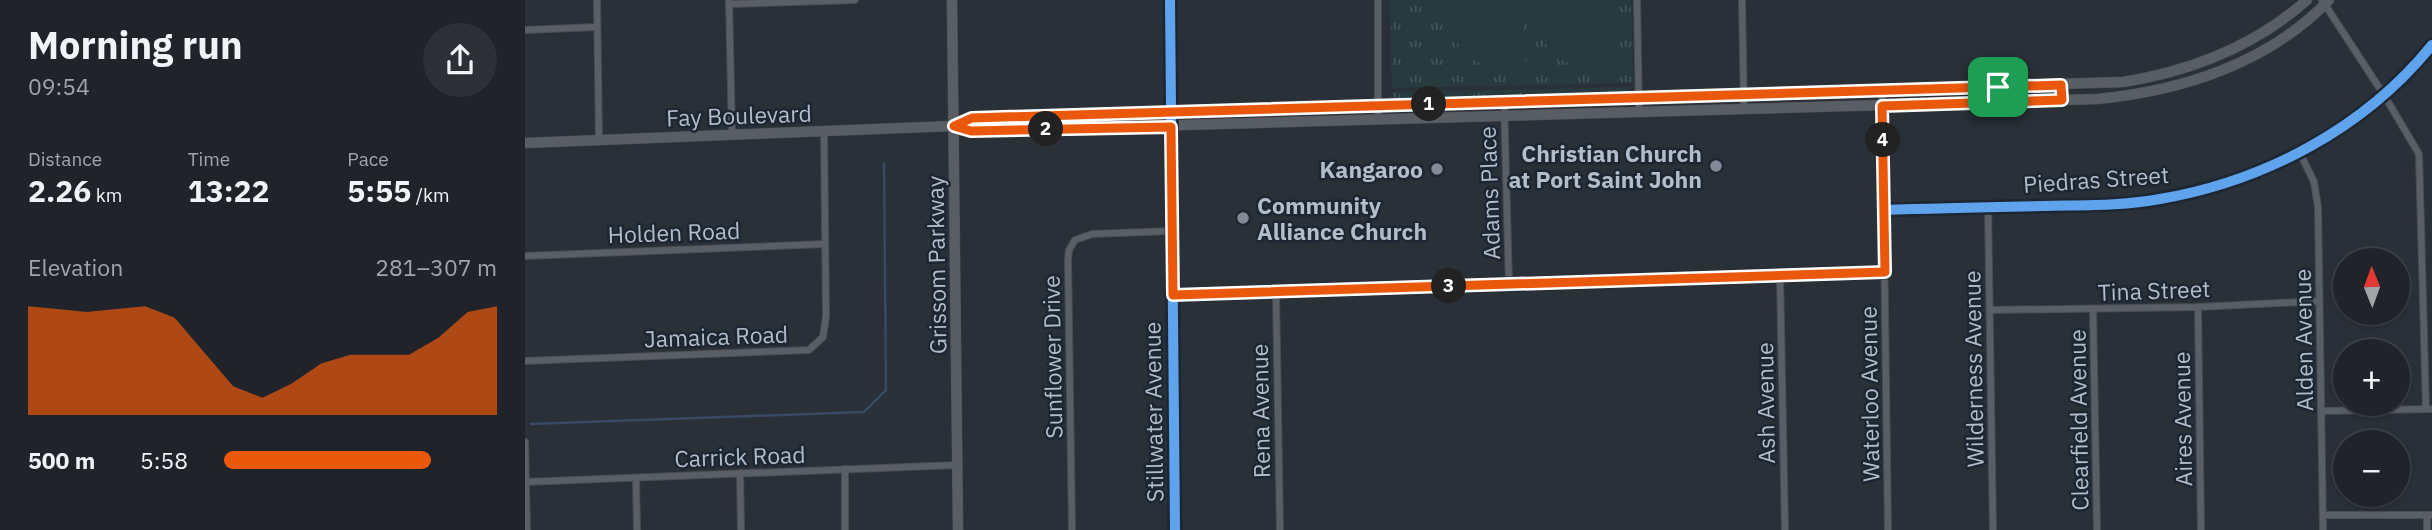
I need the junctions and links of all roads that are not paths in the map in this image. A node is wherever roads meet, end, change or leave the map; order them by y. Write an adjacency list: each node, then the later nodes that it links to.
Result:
1 (597, 0): 12 (street)
2 (855, 0): 9 (street)
3 (952, 0): 29 (main road, Grissom Parkway)
4 (1170, 0): 25 (street, Stillwater Avenue)
5 (1378, 0): 22 (street)
6 (1637, 0): 19 (street)
7 (1742, 0): 17 (street)
8 (2307, 0): 15 (main road, Fay Boulevard)
9 (837, 1): 11 (street)
10 (2325, 1): 18 (street); 20 (main road, Fay Boulevard)
11 (729, 2): 32 (street)
12 (597, 27): 13 (street); 33 (street)
13 (525, 30)
14 (2432, 45): 18 (street, Piedras Street)
15 (2061, 85): 16 (main road, Fay Boulevard); 20 (street)
16 (1882, 90): 17 (main road, Fay Boulevard); 23 (street, Waterloo Avenue)
17 (1743, 94): 19 (main road, Fay Boulevard); 24 (street)
18 (2384, 95): 35 (street, Piedras Street); 47 (street)
19 (1639, 97): 21 (main road, Fay Boulevard); 26 (street)
20 (2062, 100): 23 (main road, Fay Boulevard)
21 (1504, 102): 22 (main road, Fay Boulevard); 27 (street, Adams Place)
22 (1379, 106): 25 (main road, Fay Boulevard); 28 (street)
23 (1882, 106): 24 (main road, Fay Boulevard); 37 (street, Waterloo Avenue)
24 (1744, 110): 26 (main road, Fay Boulevard)
25 (1171, 112): 29 (main road, Fay Boulevard); 30 (street, Stillwater Avenue)
26 (1639, 113): 27 (main road, Fay Boulevard)
27 (1505, 116): 28 (main road, Fay Boulevard); 43 (street, Adams Place)
28 (1378, 120): 30 (main road, Fay Boulevard)
29 (954, 126): 30 (main road, Fay Boulevard); 31 (main road, Fay Boulevard); 56 (main road, Grissom Parkway)
30 (1171, 127): 38 (street, Stillwater Avenue)
31 (824, 131): 32 (main road, Fay Boulevard); 39 (street, Jamaica Road)
32 (732, 134): 33 (main road, Fay Boulevard)
33 (599, 140): 34 (main road, Fay Boulevard)
34 (525, 143)
35 (2300, 153): 36 (street, Piedras Street); 46 (street, Alden Avenue)
36 (1988, 207): 37 (street, Piedras Street); 51 (street, Wilderness Avenue)
37 (1884, 210): 41 (street, Waterloo Avenue)
38 (1171, 231): 45 (street, Stillwater Avenue); 68 (street, Sunflower Drive)
39 (825, 244): 40 (street, Holden Road); 52 (street, Jamaica Road)
40 (525, 256)
41 (1885, 272): 42 (street); 72 (street, Waterloo Avenue)
42 (1780, 276): 43 (street); 71 (street, Ash Avenue)
43 (1509, 284): 44 (street)
44 (1276, 291): 45 (street); 70 (street, Rena Avenue)
45 (1173, 295): 69 (street, Stillwater Avenue)
46 (2319, 300): 49 (street, Tina Street); 54 (street, Alden Avenue)
47 (2424, 304): 48 (street); 53 (street)
48 (2432, 304)
49 (2198, 307): 50 (street, Tina Street); 75 (street, Aires Avenue)
50 (2093, 309): 51 (street, Tina Street); 74 (street, Clearfield Avenue)
51 (1990, 310): 73 (street, Wilderness Avenue)
52 (525, 361)
53 (2429, 409): 54 (street)
54 (2322, 411): 61 (street, Alden Avenue)
55 (525, 442): 60 (street)
56 (957, 465): 57 (street, Carrick Road); 67 (main road, Grissom Parkway)
57 (845, 469): 58 (street, Carrick Road); 66 (street)
58 (740, 473): 59 (street, Carrick Road); 65 (street)
59 (636, 478): 60 (street, Carrick Road); 64 (street)
60 (526, 482): 63 (street)
61 (2323, 515): 62 (street); 76 (street, Alden Avenue)
62 (2430, 515): 77 (street)
63 (527, 530)
64 (637, 530)
65 (741, 530)
66 (845, 530)
67 (958, 530)
68 (1072, 530)
69 (1175, 530)
70 (1280, 530)
71 (1785, 530)
72 (1888, 530)
73 (1993, 530)
74 (2097, 530)
75 (2201, 530)
76 (2323, 530)
77 (2427, 530)

